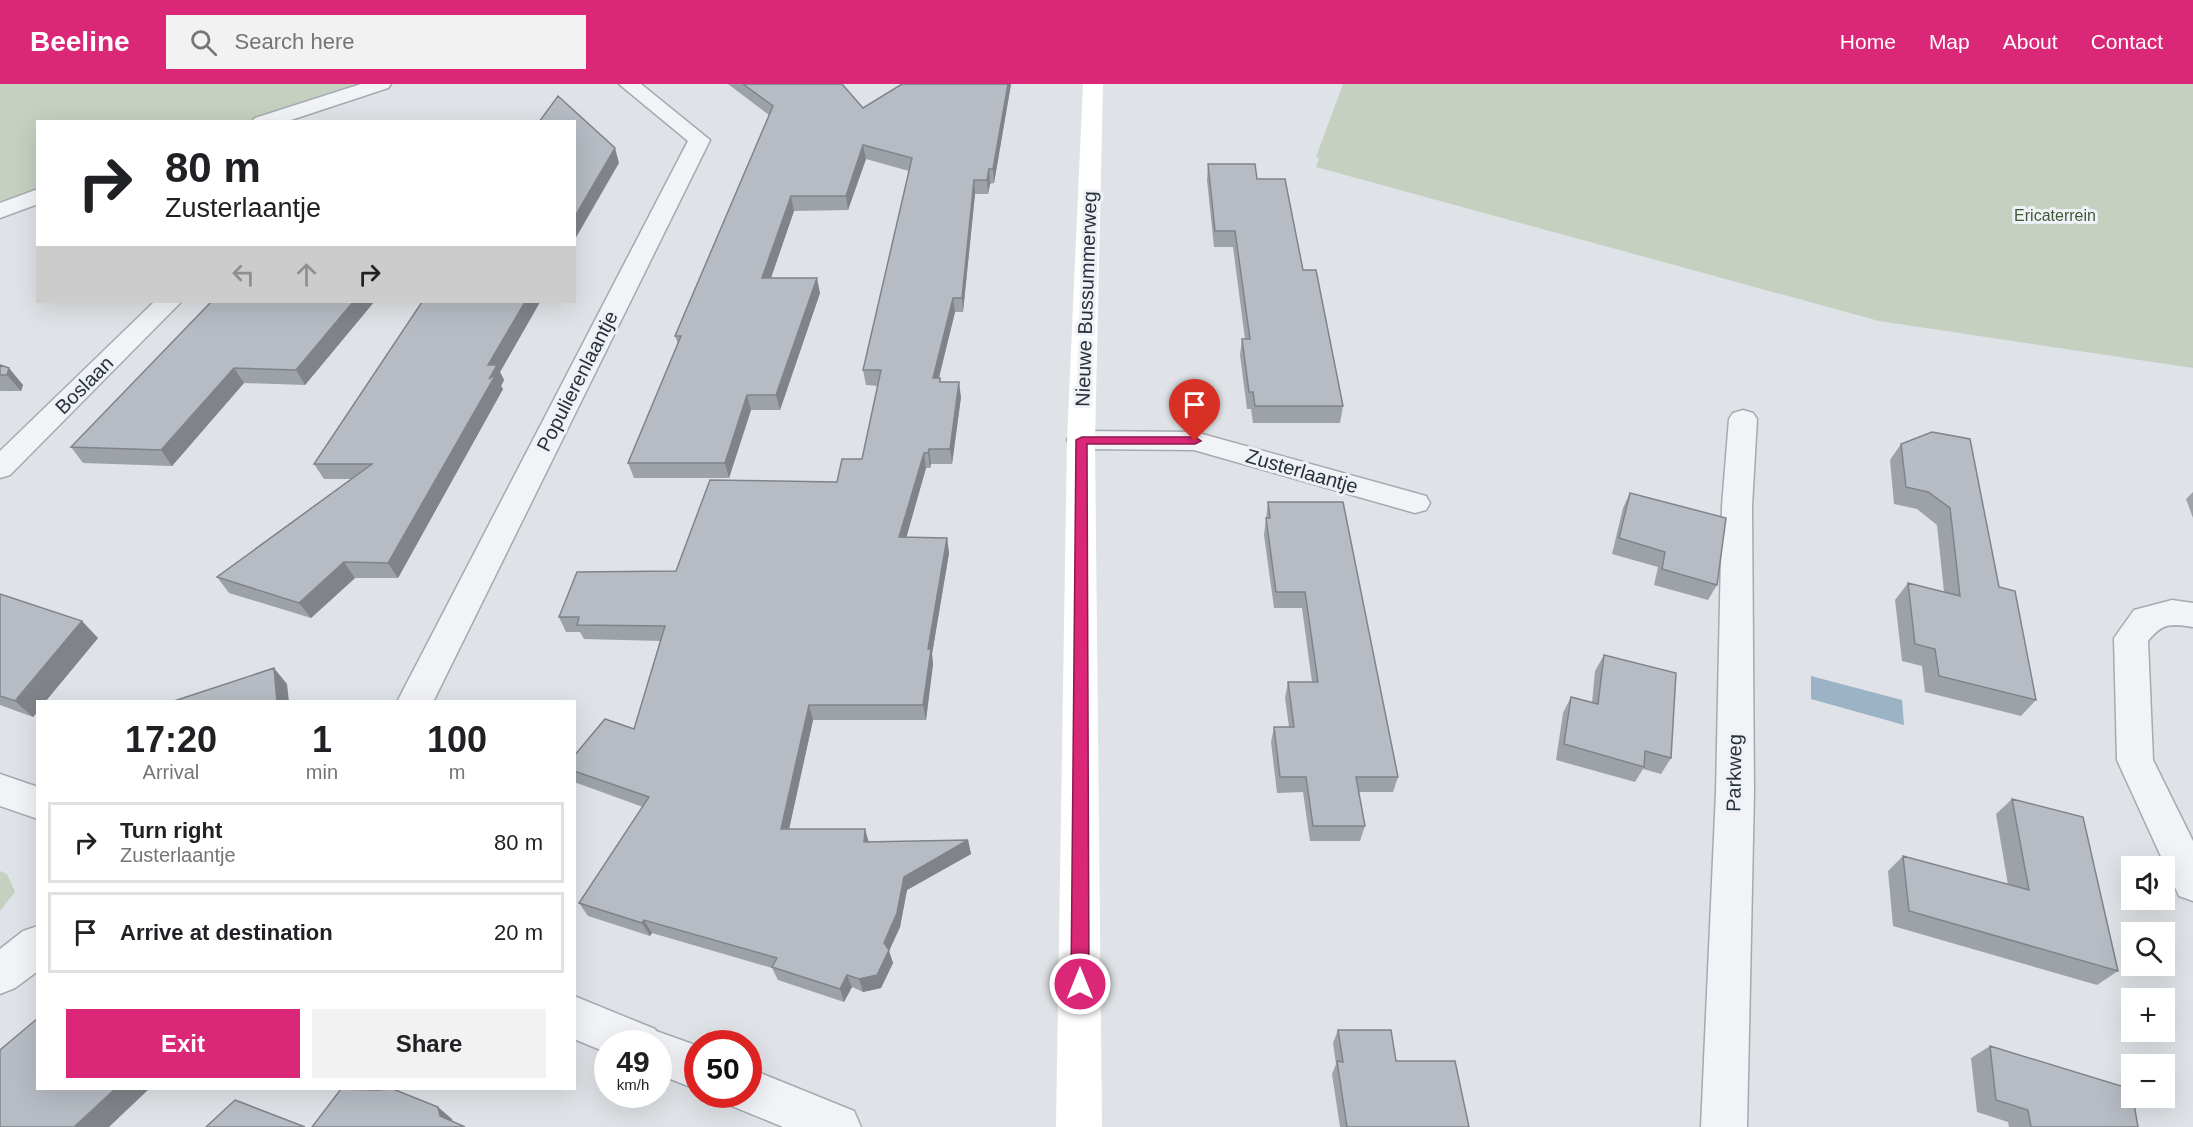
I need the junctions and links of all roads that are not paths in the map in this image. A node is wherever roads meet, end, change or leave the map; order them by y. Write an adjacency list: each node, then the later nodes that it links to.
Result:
1 (381, 84): 4 (street)
2 (629, 84): 13 (street, Populierenlaantje)
3 (1093, 84): 9 (main road, Nieuwe Bussummerweg)
4 (268, 120)
5 (36, 197): 6 (street)
6 (0, 210)
7 (167, 303): 10 (street, Boslaan)
8 (1743, 419): 24 (street, Parkweg)
9 (1082, 440): 11 (street, Zusterlaantje); 23 (main road, Nieuwe Bussummerweg)
10 (0, 468)
11 (1415, 503)
12 (2193, 615): 16 (street)
13 (416, 700)
14 (0, 790): 15 (street)
15 (36, 802)
16 (2193, 883)
17 (36, 947): 18 (street)
18 (0, 974)
19 (576, 1018): 20 (street)
20 (605, 1030)
21 (762, 1096): 22 (street)
22 (838, 1127)
23 (1079, 1127)
24 (1724, 1127)

